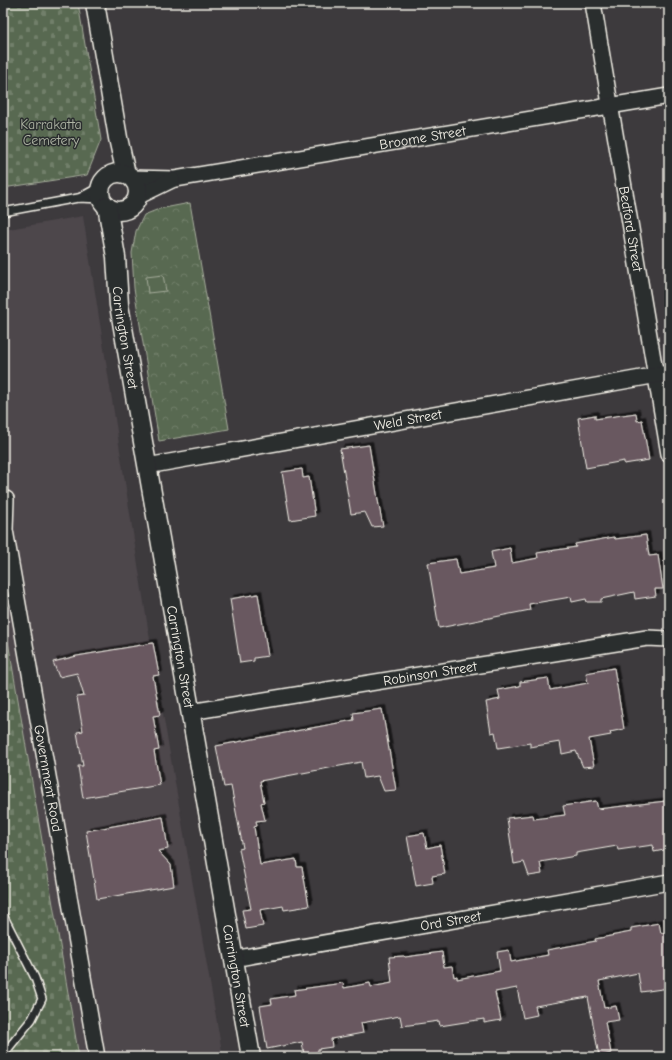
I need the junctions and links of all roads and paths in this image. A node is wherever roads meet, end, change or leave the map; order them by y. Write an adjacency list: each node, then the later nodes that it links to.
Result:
1 (95, 3): 6 (street, Carrington Street)
2 (593, 3): 4 (street, Bedford Street)
3 (669, 96): 4 (street, Broome Street)
4 (610, 106): 5 (street, Broome Street); 11 (street, Bedford Street)
5 (175, 179): 6 (street, Broome Street); 8 (street, Broome Street)
6 (113, 186): 7 (lane, Broome Street); 7 (lane, Broome Street); 8 (street); 8 (street); 10 (street, Carrington Street)
7 (78, 198): 9 (lane, Broome Street)
8 (131, 203): 10 (street, Carrington Street)
9 (3, 212)
10 (116, 257): 13 (street, Carrington Street)
11 (662, 374): 12 (street, Bedford Street); 13 (street, Weld Street)
12 (669, 454)
13 (147, 466): 16 (street, Carrington Street)
14 (6, 499): 21 (street, Government Road)
15 (669, 639): 16 (street, Robinson Street)
16 (190, 712): 19 (street, Carrington Street)
17 (669, 882): 19 (street, Ord Street)
18 (3, 915): 20 (lane)
19 (233, 959): 22 (street, Carrington Street)
20 (3, 1055)
21 (97, 1057)
22 (251, 1057)

